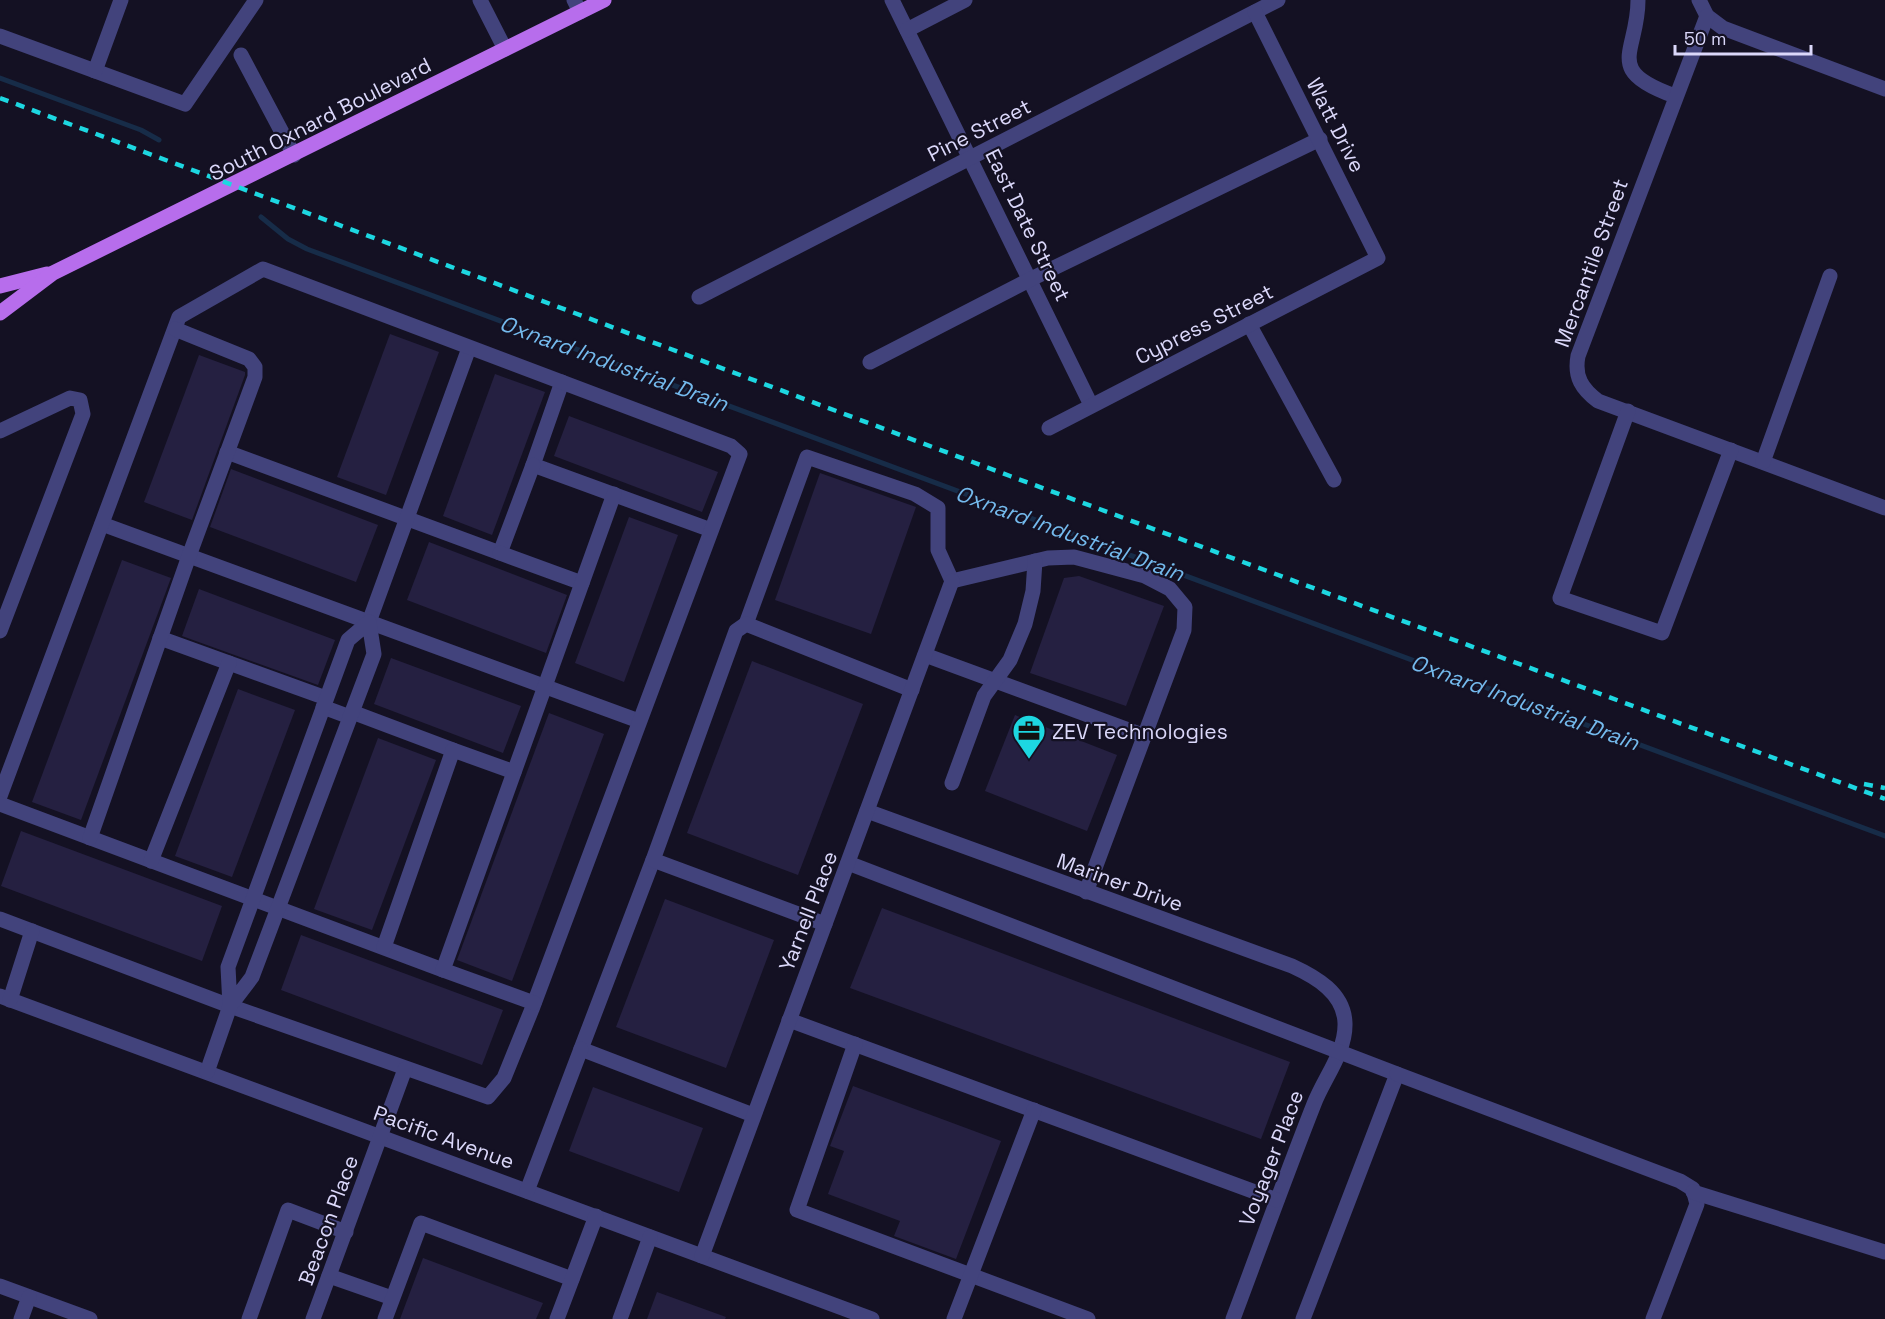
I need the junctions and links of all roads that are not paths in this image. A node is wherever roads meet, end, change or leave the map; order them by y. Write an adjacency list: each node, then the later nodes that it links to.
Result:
1 (121, 0): 17 (street)
2 (256, 0): 17 (street)
3 (480, 0): 15 (street)
4 (604, 0): 10 (main road, South Oxnard Boulevard)
5 (892, 0): 13 (street, East Date Street)
6 (965, 0): 13 (street)
7 (1278, 0): 11 (street, Pine Street)
8 (1638, 0): 19 (street)
9 (1699, 0): 12 (street)
10 (577, 6): 15 (main road, South Oxnard Boulevard)
11 (1255, 12): 20 (street, Watt Drive); 22 (street, Pine Street)
12 (1707, 16): 18 (street); 19 (street, Mercantile Street)
13 (907, 30): 22 (street, East Date Street)
14 (0, 36): 17 (street)
15 (505, 50): 21 (main road, South Oxnard Boulevard)
16 (241, 55): 21 (street)
17 (95, 71)
18 (1885, 89)
19 (1675, 96): 36 (street, Mercantile Street)
20 (1320, 139): 23 (street, Watt Drive); 26 (street)
21 (294, 156): 24 (main road, South Oxnard Boulevard)
22 (971, 158): 26 (street, East Date Street); 28 (street, Pine Street)
23 (1378, 258): 30 (street, Cypress Street)
24 (53, 273): 27 (main road, South Oxnard Boulevard); 29 (main road, South Oxnard Boulevard)
25 (1830, 276): 41 (street)
26 (1031, 279): 33 (street); 35 (street, East Date Street)
27 (0, 286)
28 (699, 297)
29 (0, 313)
30 (1249, 324): 35 (street, Cypress Street); 43 (street)
31 (175, 329): 32 (street); 40 (street); 47 (street)
32 (469, 348): 34 (street); 46 (street)
33 (870, 362)
34 (562, 382): 42 (street); 48 (street)
35 (1091, 405): 37 (street, Cypress Street)
36 (1628, 411): 39 (street, Mercantile Street); 39 (street)
37 (1049, 428)
38 (0, 431): 56 (street)
39 (1731, 450): 41 (street, Mercantile Street)
40 (227, 452): 46 (street); 50 (street)
41 (1762, 462): 45 (street, Mercantile Street)
42 (533, 465): 44 (street); 49 (street)
43 (1334, 480)
44 (614, 494): 48 (street); 53 (street)
45 (1885, 508)
46 (407, 519): 49 (street); 54 (street)
47 (102, 524): 50 (street); 70 (street)
48 (711, 530): 65 (street)
49 (500, 553): 53 (street)
50 (189, 556): 54 (street); 57 (street)
51 (1035, 561): 52 (street); 60 (street); 66 (street)
52 (952, 581): 55 (street); 58 (street, Yarnell Place)
53 (582, 583): 61 (street)
54 (369, 622): 61 (street); 63 (street); 64 (street)
55 (746, 624): 62 (street); 74 (street)
56 (0, 631)
57 (160, 638): 59 (street); 73 (street)
58 (925, 655): 60 (street); 62 (street, Yarnell Place)
59 (229, 663): 63 (street); 75 (street)
60 (997, 680): 66 (street); 69 (street)
61 (544, 686): 65 (street); 68 (street)
62 (912, 690): 72 (street, Yarnell Place)
63 (325, 703): 64 (street); 78 (street)
64 (351, 714): 67 (street); 79 (street)
65 (639, 721): 86 (street)
66 (1145, 736): 77 (street)
67 (453, 750): 68 (street); 83 (street)
68 (514, 772): 84 (street)
69 (952, 783)
70 (0, 796)
71 (0, 804): 73 (street)
72 (867, 811): 76 (street, Yarnell Place); 77 (street, Mariner Drive)
73 (90, 838): 75 (street)
74 (653, 860): 81 (street); 91 (street)
75 (151, 861): 78 (street)
76 (848, 863): 81 (street, Yarnell Place); 92 (street)
77 (1086, 892): 88 (street, Mariner Drive)
78 (252, 899): 79 (street); 87 (street)
79 (278, 908): 83 (street); 87 (street)
80 (0, 920): 82 (street)
81 (825, 924): 89 (street, Yarnell Place)
82 (32, 931): 85 (street); 87 (street)
83 (384, 947): 84 (street)
84 (443, 970): 86 (street)
85 (5, 998): 94 (street, Pacific Avenue)
86 (534, 1003): 93 (street)
87 (230, 1006): 93 (street); 94 (street)
88 (1342, 1012): 92 (street, Voyager Place)
89 (789, 1020): 90 (street); 97 (street, Yarnell Place)
90 (855, 1044): 96 (street); 108 (street)
91 (582, 1049): 97 (street); 99 (street)
92 (1339, 1051): 95 (street); 101 (street, Voyager Place)
93 (405, 1069): 98 (street, Beacon Place)
94 (207, 1072): 98 (street, Pacific Avenue)
95 (1397, 1074): 100 (street); 124 (street)
96 (1034, 1110): 101 (street); 108 (street)
97 (753, 1115): 106 (street, Yarnell Place)
98 (381, 1137): 99 (street, Pacific Avenue); 103 (street, Beacon Place)
99 (527, 1191): 102 (street, Pacific Avenue)
100 (1694, 1192): 105 (street); 125 (street)
101 (1277, 1200): 123 (street, Voyager Place)
102 (596, 1216): 104 (street, Pacific Avenue); 109 (street)
103 (346, 1232): 107 (street, Beacon Place); 115 (street)
104 (650, 1237): 106 (street, Pacific Avenue); 119 (street)
105 (1885, 1252)
106 (702, 1256): 120 (street, Pacific Avenue)
107 (329, 1276): 112 (street); 116 (street, Beacon Place)
108 (972, 1276): 121 (street); 122 (street)
109 (572, 1279): 112 (street); 118 (street)
110 (0, 1286): 111 (street)
111 (29, 1297): 113 (street); 114 (street)
112 (393, 1298): 117 (street)
113 (80, 1317)
114 (21, 1319)
115 (249, 1319)
116 (313, 1319)
117 (385, 1319)
118 (557, 1319)
119 (620, 1319)
120 (872, 1319)
121 (954, 1319)
122 (1088, 1319)
123 (1233, 1319)
124 (1303, 1319)
125 (1653, 1319)

